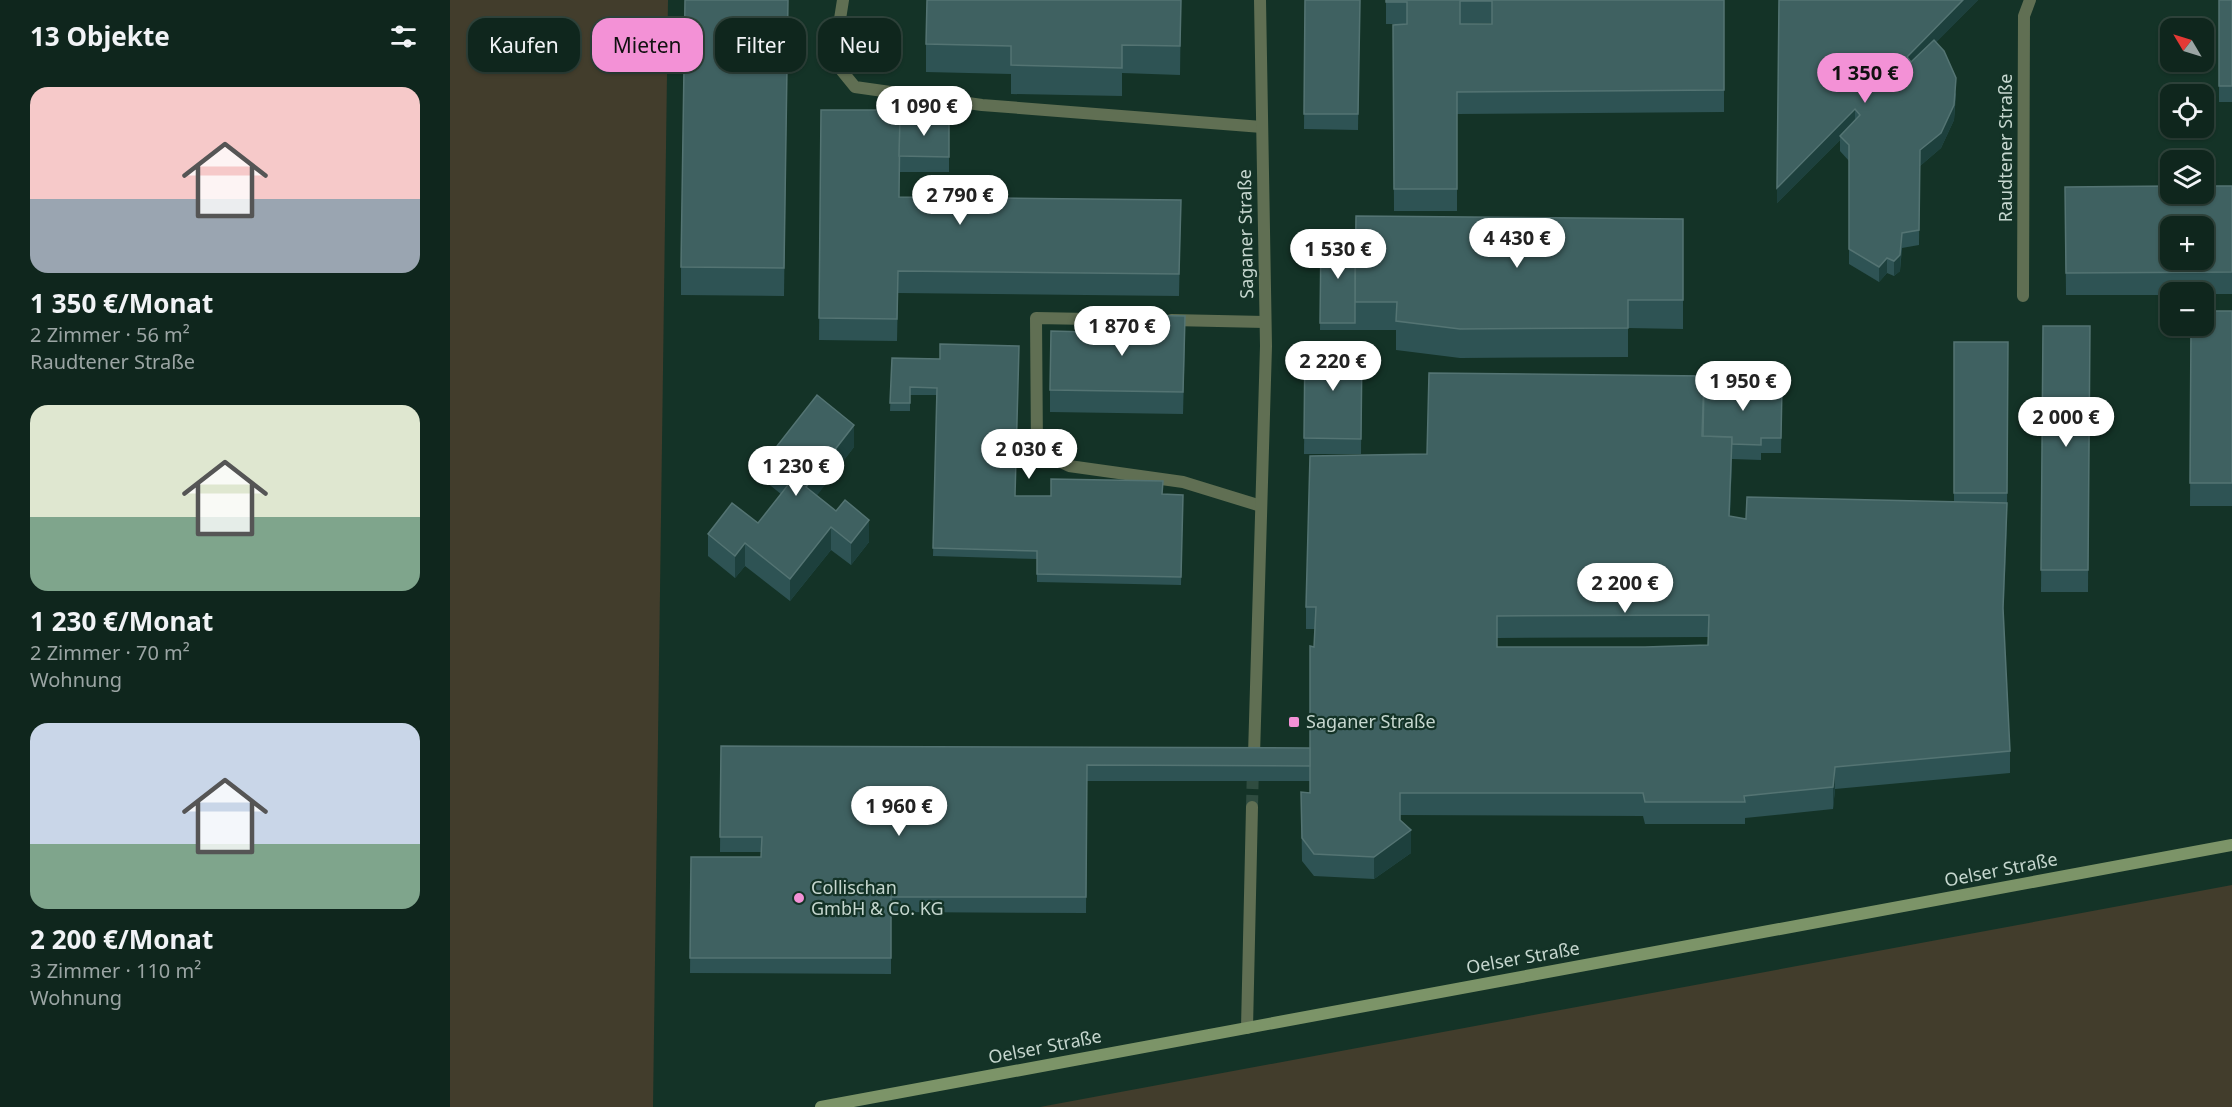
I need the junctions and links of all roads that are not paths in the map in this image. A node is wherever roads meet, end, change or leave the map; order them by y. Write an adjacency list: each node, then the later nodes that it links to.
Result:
1 (843, 0): 4 (street)
2 (1260, 0): 4 (street, Saganer Straße)
3 (2030, 0): 5 (street, Raudtener Straße)
4 (1262, 127): 6 (street, Saganer Straße)
5 (2023, 296)
6 (1265, 322): 7 (street, Saganer Straße); 7 (street)
7 (1261, 506): 8 (street, Saganer Straße)
8 (1254, 754)
9 (1252, 807): 11 (street)
10 (2232, 845): 11 (main road, Oelser Straße)
11 (1247, 1028): 12 (main road, Oelser Straße)
12 (820, 1107)

